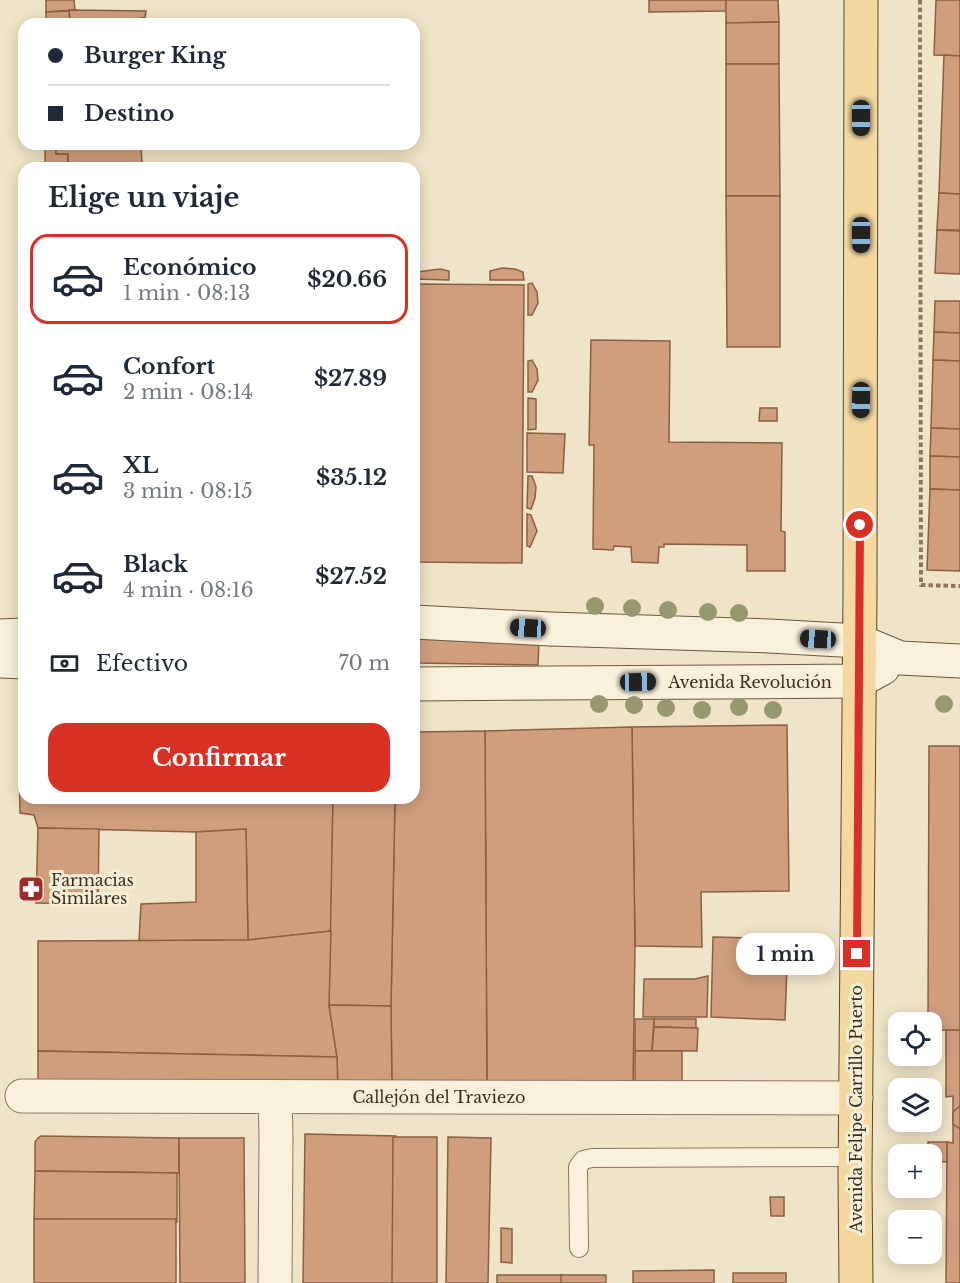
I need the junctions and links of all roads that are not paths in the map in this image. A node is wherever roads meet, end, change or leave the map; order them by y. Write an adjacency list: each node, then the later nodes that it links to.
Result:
1 (861, 0): 5 (main road, Avenida Felipe Carrillo Puerto)
2 (420, 622): 5 (main road)
3 (18, 635): 4 (main road)
4 (0, 636)
5 (859, 641): 6 (main road); 10 (main road, Avenida Felipe Carrillo Puerto)
6 (900, 658): 8 (main road); 10 (main road, Avenida Revolución)
7 (0, 661): 9 (main road)
8 (960, 661)
9 (18, 662)
10 (859, 681): 11 (main road, Avenida Revolución); 14 (main road, Avenida Felipe Carrillo Puerto)
11 (420, 684)
12 (22, 1096): 13 (main road, Callejón del Traviezo)
13 (275, 1097): 14 (main road, Callejón del Traviezo); 17 (main road)
14 (856, 1098): 15 (main road, Avenida Felipe Carrillo Puerto)
15 (855, 1156): 16 (lane); 18 (main road, Avenida Felipe Carrillo Puerto)
16 (579, 1248)
17 (275, 1283)
18 (856, 1283)

